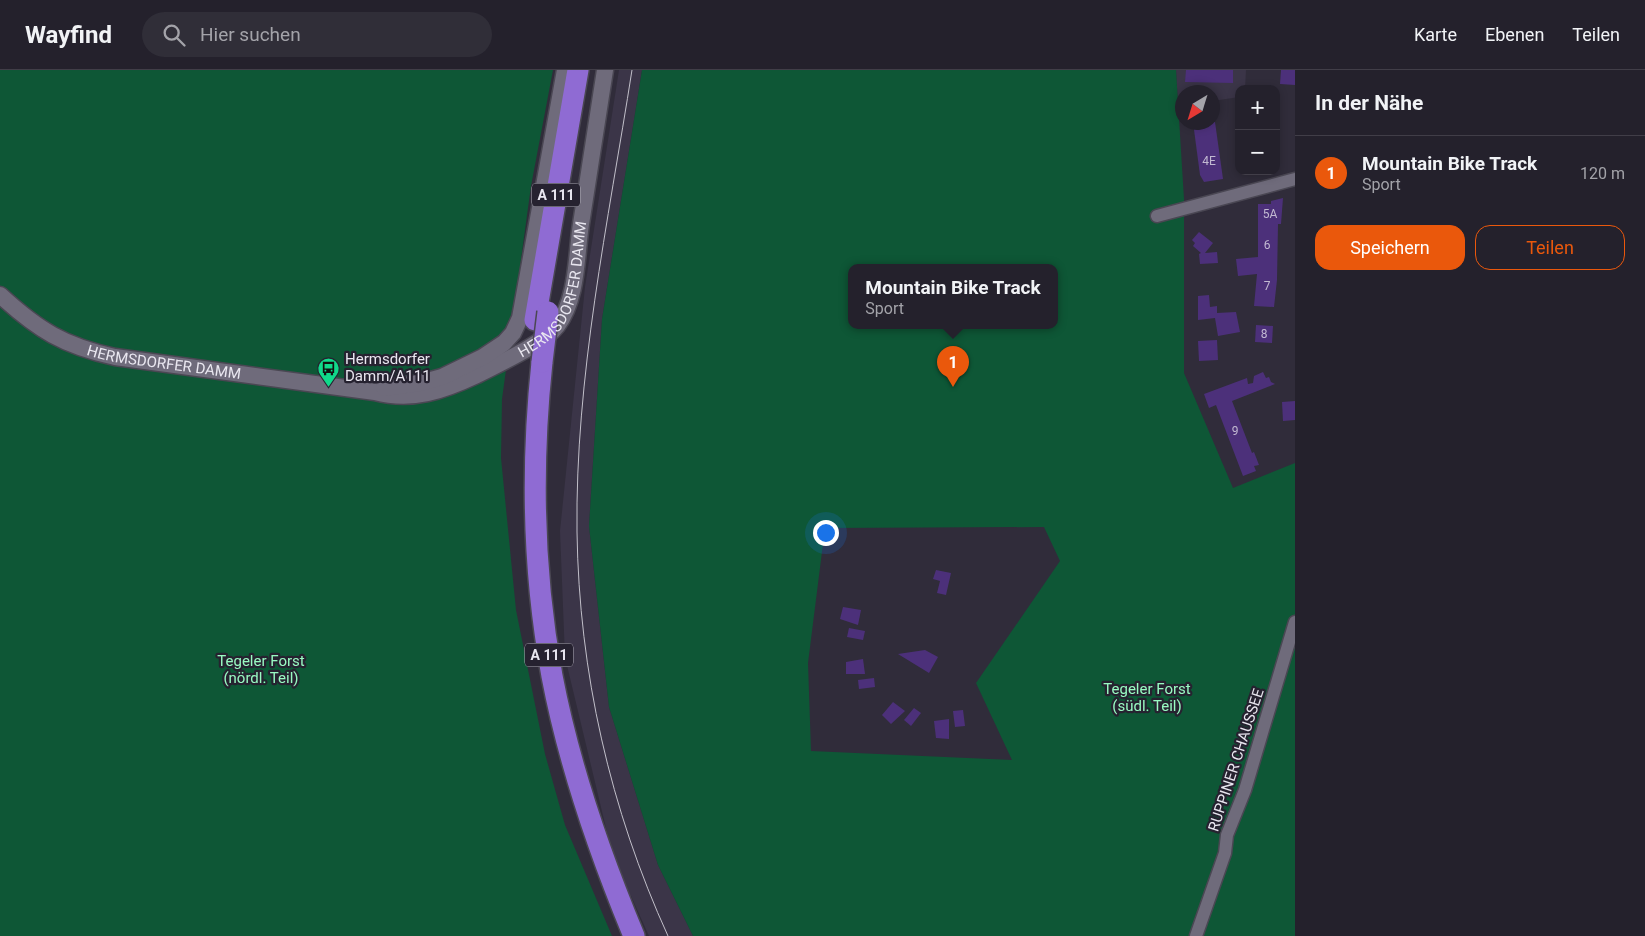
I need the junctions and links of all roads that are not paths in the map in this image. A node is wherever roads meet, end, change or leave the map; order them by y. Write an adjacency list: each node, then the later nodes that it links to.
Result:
1 (565, 70): 10 (main road, HERMSDORFER DAMM)
2 (578, 70): 8 (highway, A 111)
3 (591, 70): 8 (highway, A 111)
4 (605, 70): 10 (main road, HERMSDORFER DAMM)
5 (1295, 179): 6 (street)
6 (1157, 216)
7 (0, 295): 10 (main road, HERMSDORFER DAMM)
8 (542, 316): 9 (highway, A 111)
9 (535, 366): 12 (highway, A 111); 13 (highway, A 111)
10 (375, 392)
11 (1295, 622): 14 (street, RUPPINER CHAUSSEE)
12 (621, 936)
13 (634, 936)
14 (1196, 936)

